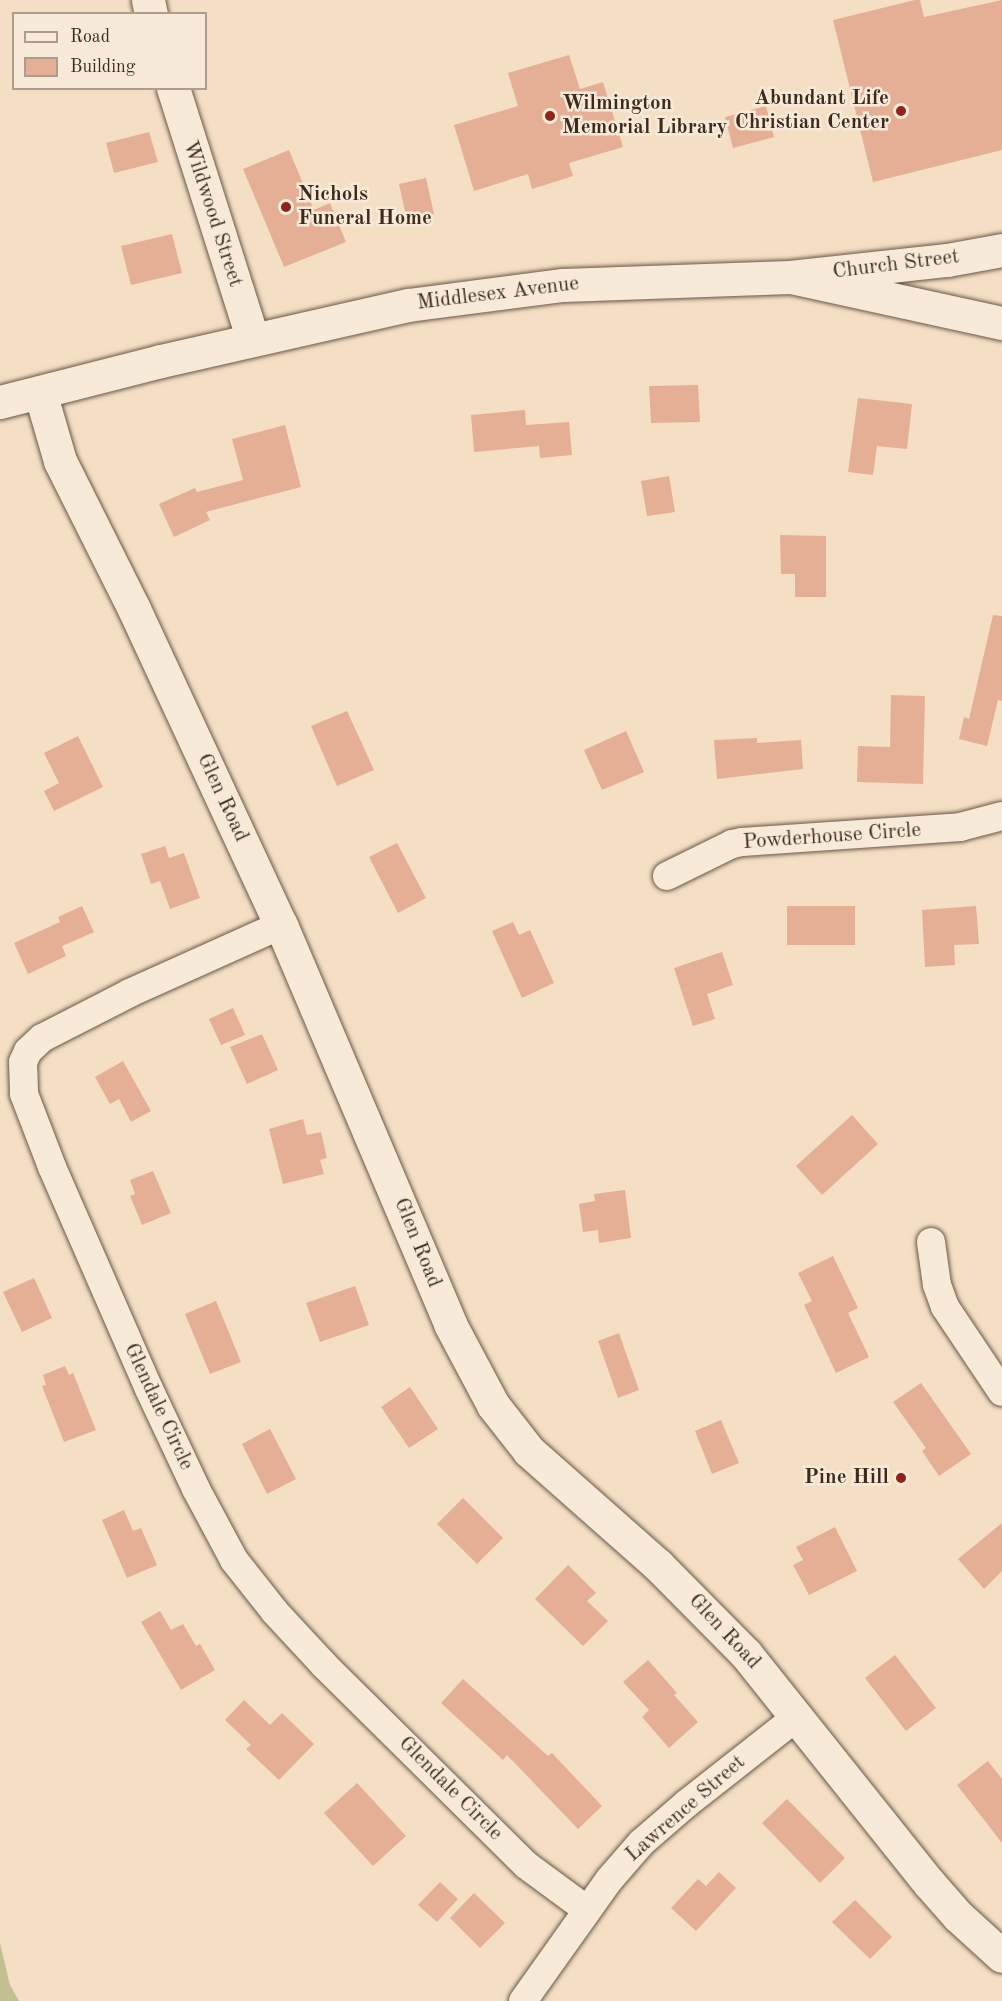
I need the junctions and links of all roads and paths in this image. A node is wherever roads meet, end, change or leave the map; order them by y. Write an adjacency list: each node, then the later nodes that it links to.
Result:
1 (174, 90): 5 (street, Wildwood Street)
2 (1002, 250): 3 (street, Church Street)
3 (790, 277): 4 (street, Middlesex Avenue); 5 (street, Middlesex Avenue)
4 (1002, 323)
5 (253, 340): 6 (street, Middlesex Avenue)
6 (40, 392): 7 (street, Middlesex Avenue); 10 (street, Glen Road)
7 (0, 402)
8 (1002, 816): 9 (street, Powderhouse Circle)
9 (667, 876)
10 (281, 925): 13 (street, Glen Road); 14 (street, Glendale Circle)
11 (931, 1242): 12 (street)
12 (1002, 1392)
13 (798, 1716): 14 (street, Lawrence Street); 15 (street, Glen Road)
14 (587, 1910): 16 (street, Lawrence Street)
15 (1002, 1956)
16 (523, 2001)

